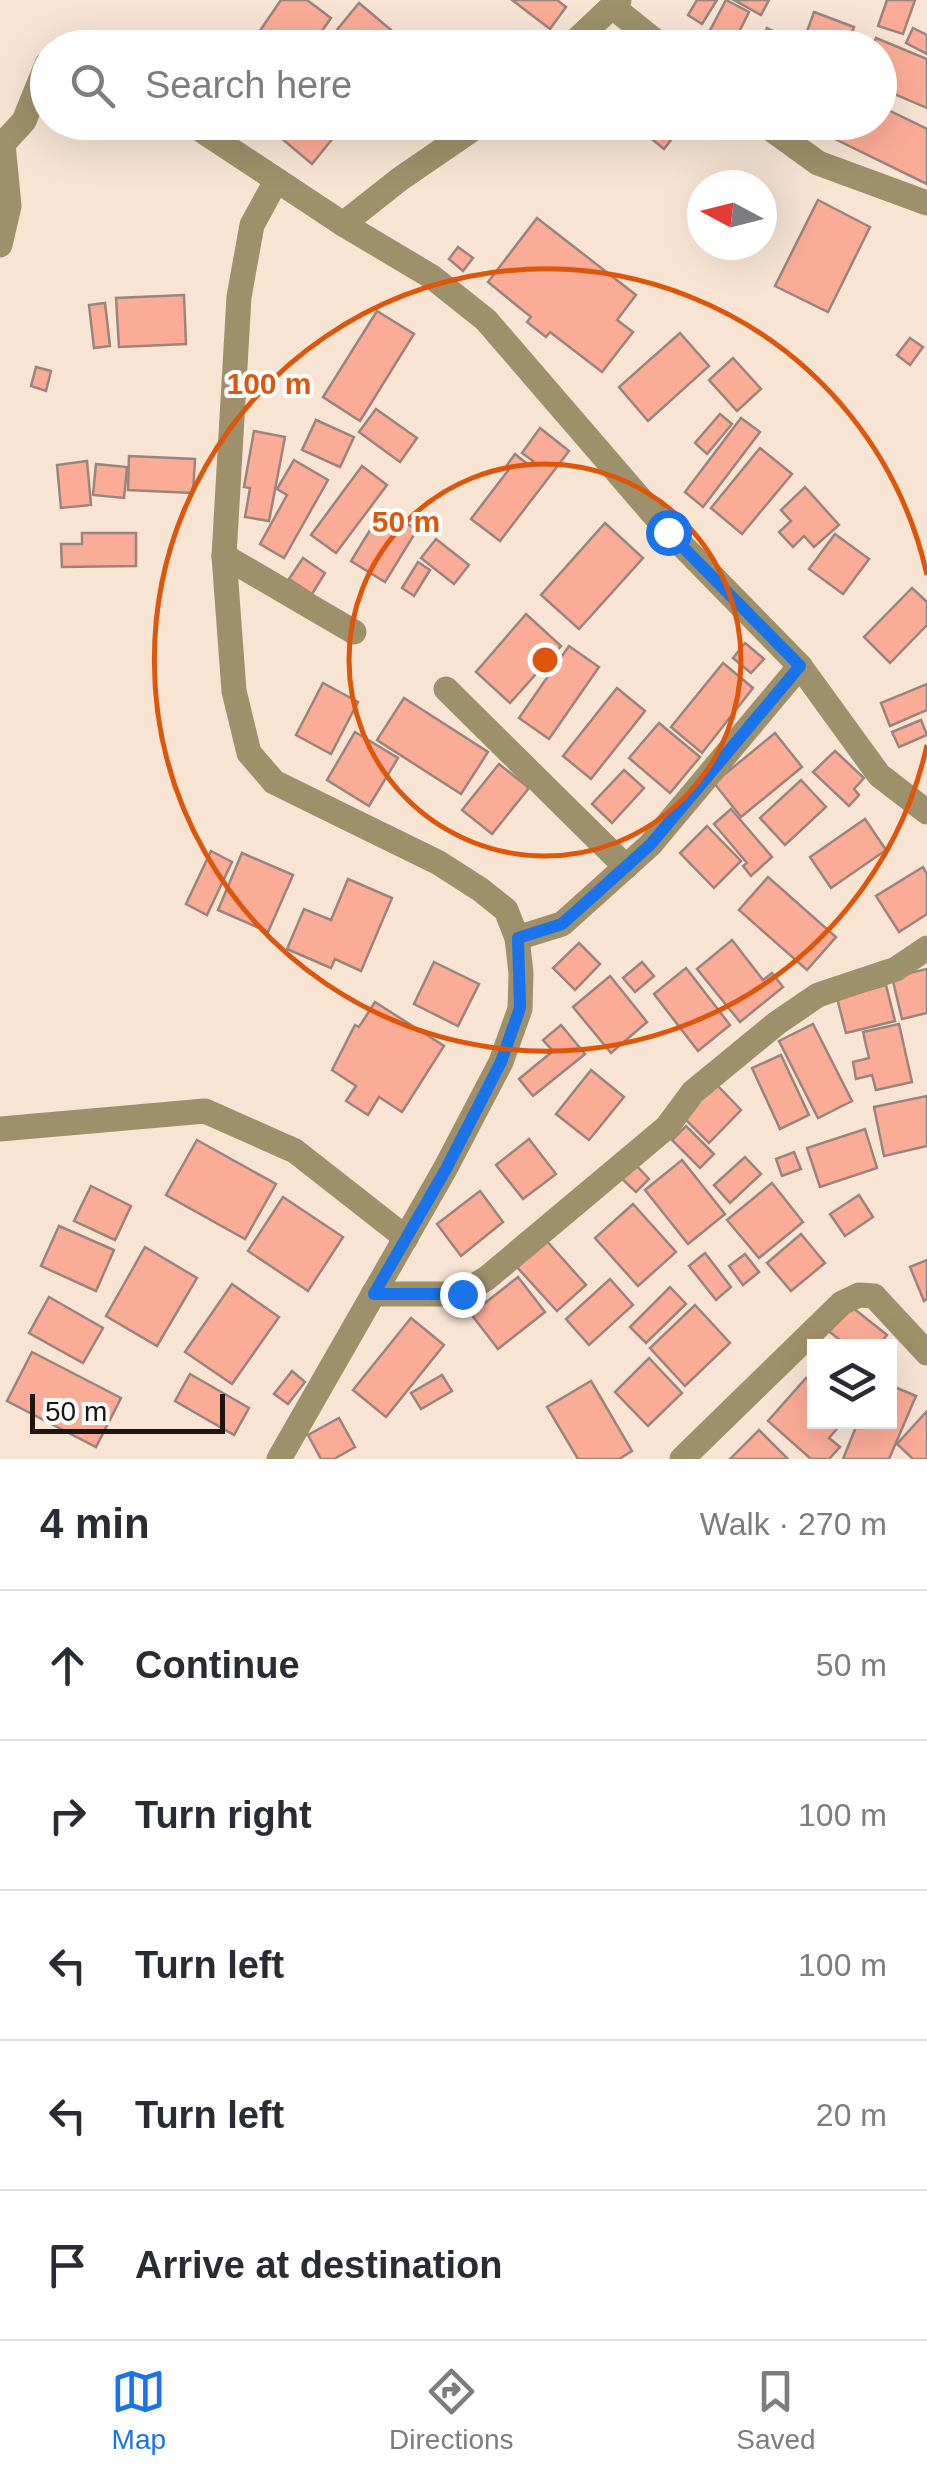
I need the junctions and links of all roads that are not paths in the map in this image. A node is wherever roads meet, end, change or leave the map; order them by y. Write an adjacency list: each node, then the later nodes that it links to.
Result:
1 (616, 4): 2 (street); 3 (street)
2 (588, 30)
3 (644, 30)
4 (30, 106): 8 (street)
5 (215, 140): 9 (street)
6 (457, 140): 11 (street)
7 (787, 140): 10 (street)
8 (1, 146): 12 (street)
9 (276, 181): 11 (street); 13 (street)
10 (927, 203)
11 (344, 224): 15 (street)
12 (0, 245)
13 (224, 556): 14 (street); 19 (street)
14 (354, 632)
15 (800, 666): 17 (street); 18 (street)
16 (446, 689): 18 (street)
17 (927, 812)
18 (626, 866): 19 (street)
19 (518, 938): 22 (street)
20 (927, 948): 23 (street)
21 (0, 1129): 22 (street)
22 (406, 1238): 23 (street)
23 (374, 1294): 25 (street)
24 (927, 1353): 26 (street)
25 (279, 1459)
26 (682, 1459)

